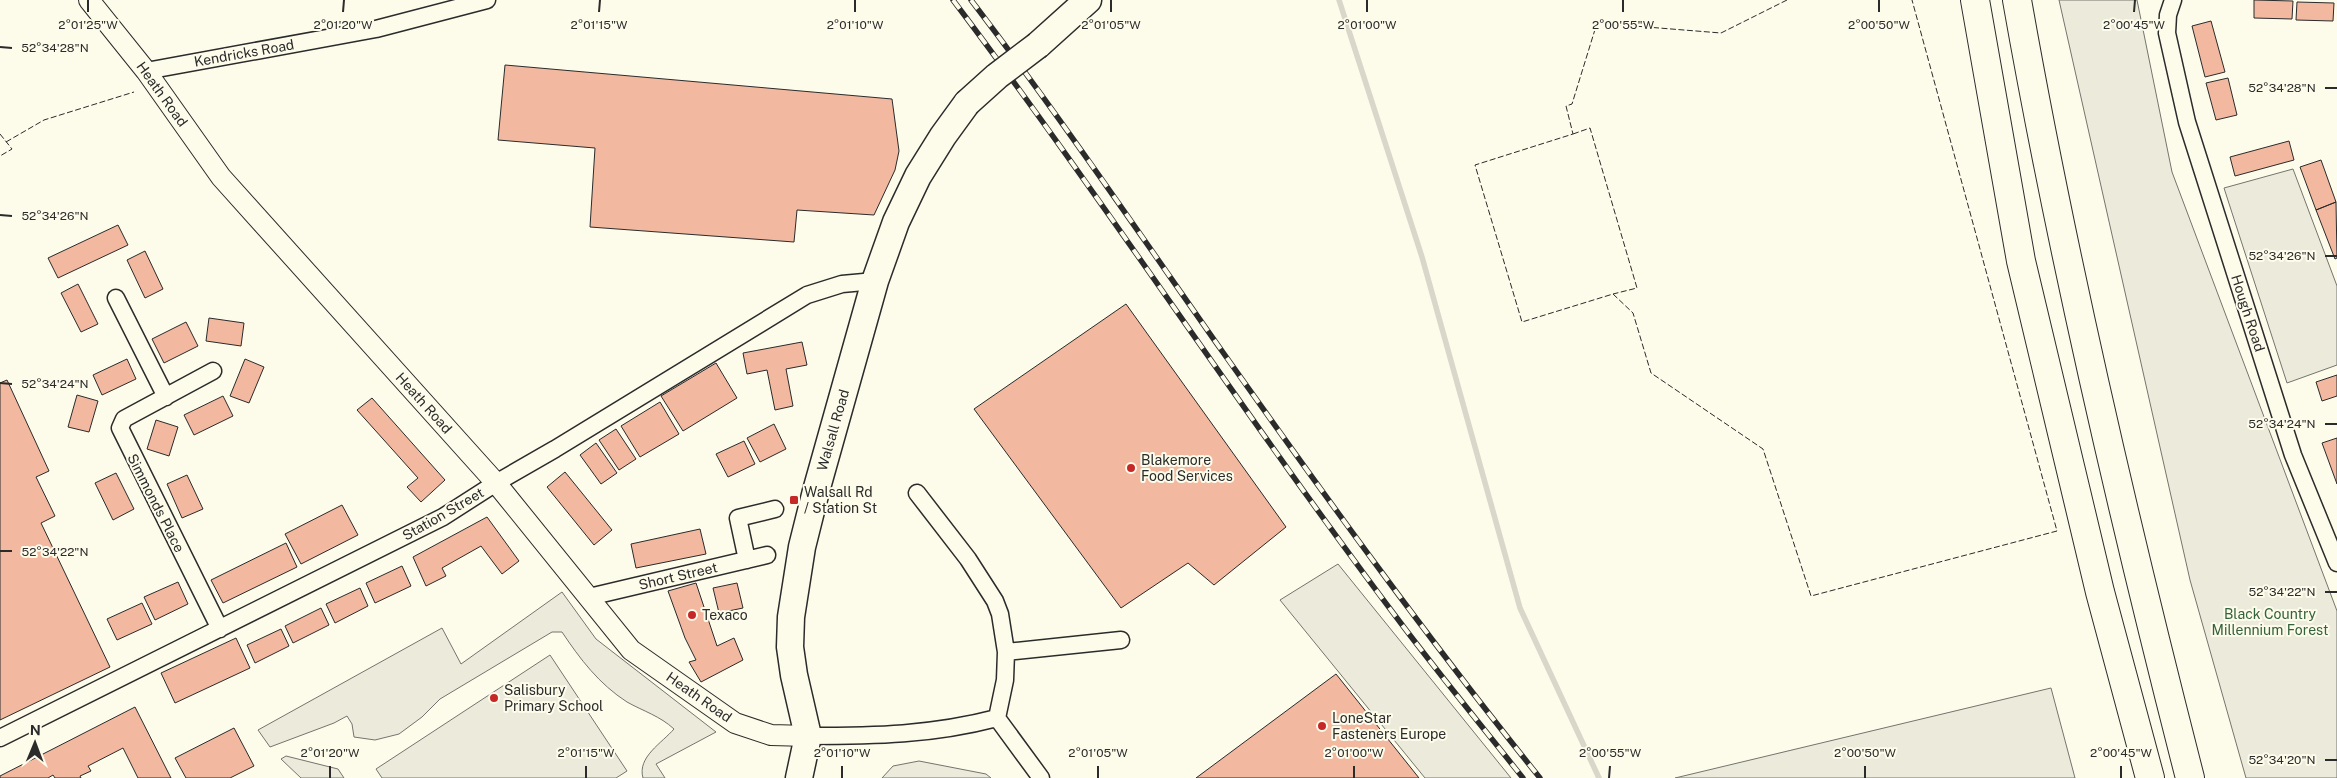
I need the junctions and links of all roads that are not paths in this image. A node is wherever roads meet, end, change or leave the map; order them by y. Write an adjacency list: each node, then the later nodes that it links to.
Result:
1 (89, 0): 7 (street, Heath Road)
2 (487, 0): 7 (street, Kendricks Road)
3 (1088, 0): 8 (main road, Walsall Road, bridge)
4 (1975, 0): 27 (highway)
5 (2017, 0): 28 (highway)
6 (2173, 0): 17 (street, Hough Road)
7 (146, 71): 12 (street, Heath Road)
8 (875, 281): 12 (street, Station Street); 23 (main road, Walsall Road)
9 (116, 298): 11 (street)
10 (213, 371): 11 (street, Simmonds Place)
11 (166, 397): 19 (street, Simmonds Place)
12 (496, 483): 18 (street, Heath Road); 19 (street, Station Street)
13 (917, 493): 21 (street)
14 (775, 509): 16 (street)
15 (767, 555): 16 (street, Short Street)
16 (747, 560): 18 (street, Short Street)
17 (2337, 563)
18 (589, 597): 23 (street, Heath Road)
19 (220, 629): 24 (street, Station Street)
20 (1121, 640): 21 (street)
21 (1006, 652): 22 (street)
22 (998, 718): 23 (street); 26 (street)
23 (808, 736): 25 (main road, Walsall Road)
24 (0, 738)
25 (799, 778)
26 (1041, 778)
27 (2150, 778)
28 (2190, 778)

